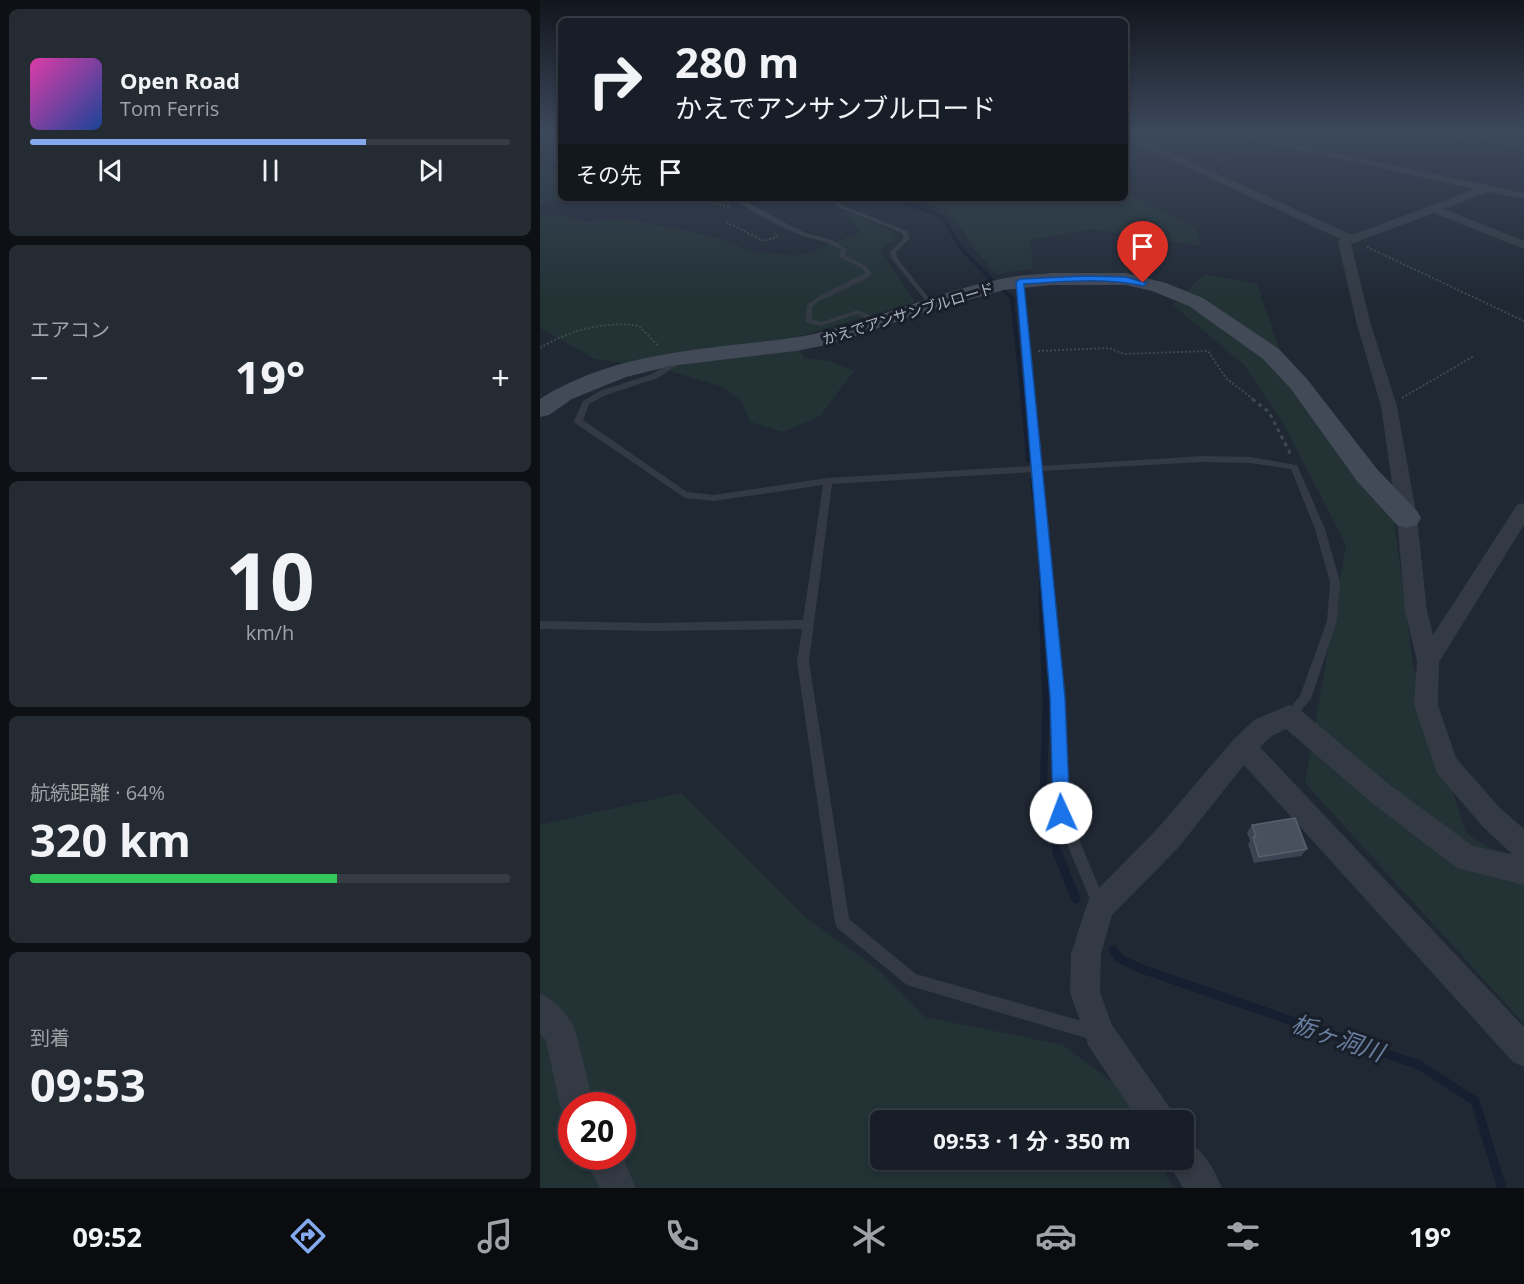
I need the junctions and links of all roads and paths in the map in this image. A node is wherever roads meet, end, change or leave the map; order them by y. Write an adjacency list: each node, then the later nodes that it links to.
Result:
1 (1240, 188): 10 (street)
2 (1486, 188): 7 (street)
3 (1489, 188): 4 (street)
4 (1524, 196)
5 (741, 201): 8 (lane)
6 (835, 201): 13 (lane)
7 (1433, 209): 10 (street); 11 (street)
8 (759, 211): 9 (path); 15 (lane)
9 (726, 222)
10 (1352, 240): 14 (path); 20 (street)
11 (1524, 244)
12 (1020, 282): 13 (street, かえでアンサンブルロード); 17 (lane); 26 (street, かえでアンサンブルロード)
13 (931, 304): 15 (street, かえでアンサンブルロード)
14 (1524, 321)
15 (878, 322): 19 (street, かえでアンサンブルロード)
16 (540, 348): 19 (path)
17 (1027, 352): 22 (path); 23 (lane)
18 (1474, 356): 20 (path)
19 (675, 359): 21 (street, かえでアンサンブルロード); 24 (lane)
20 (1389, 406): 26 (street)
21 (540, 410)
22 (1294, 467): 23 (lane); 30 (lane)
23 (1038, 468): 24 (lane); 34 (lane)
24 (828, 481): 27 (lane)
25 (1524, 510): 29 (street)
26 (1407, 518): 29 (street)
27 (809, 624): 28 (lane); 36 (lane)
28 (540, 625)
29 (1428, 661): 32 (street)
30 (1289, 716): 31 (street); 33 (street)
31 (1243, 747): 34 (street); 37 (street)
32 (1524, 847)
33 (1519, 875)
34 (1100, 907): 36 (street)
35 (540, 1010): 38 (street)
36 (1099, 1034): 39 (street)
37 (1524, 1051)
38 (574, 1092)
39 (1151, 1110)
40 (610, 1170): 42 (street)
41 (1192, 1170): 43 (street)
42 (618, 1188)
43 (1204, 1188)

